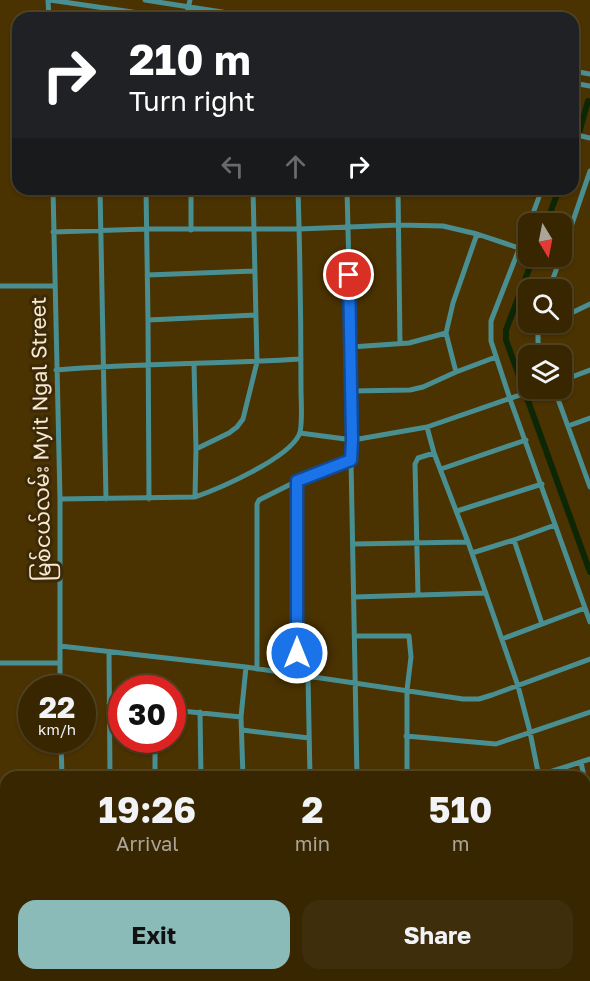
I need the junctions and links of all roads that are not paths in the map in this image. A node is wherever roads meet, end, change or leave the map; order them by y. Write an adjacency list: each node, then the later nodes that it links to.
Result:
1 (49, 0): 4 (street)
2 (145, 0): 3 (street)
3 (190, 3): 5 (street)
4 (132, 12)
5 (232, 12)
6 (590, 171): 17 (street)
7 (53, 195): 25 (street, မြစ်ငယ်လမ်း Myit Ngal Street)
8 (100, 195): 24 (street)
9 (146, 195): 22 (street)
10 (191, 195): 23 (street)
11 (253, 195): 20 (street)
12 (298, 195): 21 (street)
13 (347, 195): 19 (street)
14 (398, 195): 18 (street)
15 (540, 195): 16 (street)
16 (533, 213)
17 (572, 224)
18 (399, 225): 19 (street); 26 (street); 38 (street)
19 (348, 227): 21 (street); 39 (street)
20 (253, 228): 21 (street); 23 (street); 29 (street)
21 (299, 229): 41 (street)
22 (147, 230): 23 (street); 24 (street); 30 (street)
23 (191, 230)
24 (100, 231): 25 (street); 45 (street)
25 (53, 232): 32 (street, မြစ်ငယ်လမ်း Myit Ngal Street)
26 (477, 234): 27 (street); 37 (street)
27 (518, 248)
28 (518, 251): 40 (street)
29 (254, 271): 30 (street); 35 (street)
30 (147, 275): 36 (street)
31 (0, 286): 32 (street)
32 (54, 286): 46 (street, မြစ်ငယ်လမ်း Myit Ngal Street)
33 (590, 304): 34 (street)
34 (572, 313)
35 (256, 315): 36 (street); 42 (street)
36 (148, 320): 43 (street)
37 (446, 333): 38 (street); 48 (street)
38 (400, 344): 39 (street)
39 (351, 347): 50 (street)
40 (496, 357): 48 (street); 52 (street)
41 (301, 359): 42 (street); 57 (street)
42 (257, 362): 44 (street); 60 (street)
43 (148, 364): 44 (street); 45 (street); 70 (street)
44 (194, 364): 60 (street)
45 (104, 366): 46 (street); 69 (street)
46 (56, 370): 68 (street, မြစ်ငယ်လမ်း Myit Ngal Street)
47 (590, 370): 49 (street)
48 (456, 372): 50 (street)
49 (572, 377)
50 (352, 391): 58 (street)
51 (518, 397): 52 (street)
52 (510, 399): 56 (street); 59 (street)
53 (558, 399): 55 (street)
54 (590, 418): 55 (street)
55 (568, 426): 66 (street)
56 (427, 427): 58 (street); 61 (street)
57 (300, 433): 58 (street); 67 (street)
58 (352, 440): 62 (street)
59 (526, 441): 63 (street); 65 (street)
60 (196, 448): 67 (street)
61 (434, 453): 63 (street); 74 (street)
62 (351, 460): 64 (street); 76 (street)
63 (441, 469): 71 (street)
64 (297, 481): 92 (street); 95 (street)
65 (542, 484): 71 (street); 72 (street)
66 (590, 487)
67 (195, 497): 70 (street)
68 (60, 499): 69 (street); 86 (street, မြစ်ငယ်လမ်း Myit Ngal Street)
69 (106, 499): 70 (street)
70 (149, 499)
71 (457, 512): 75 (street)
72 (555, 525): 73 (street); 81 (street)
73 (514, 540): 77 (street); 83 (street)
74 (416, 542): 75 (street); 76 (street); 79 (street)
75 (468, 542): 77 (street)
76 (353, 543): 80 (street)
77 (472, 553): 78 (street)
78 (485, 593): 79 (street); 85 (street)
79 (418, 595): 80 (street)
80 (354, 597): 84 (street)
81 (585, 608): 82 (street); 83 (street)
82 (590, 622)
83 (542, 624): 85 (street)
84 (355, 636): 97 (street); 99 (street)
85 (502, 639): 98 (street)
86 (60, 646): 87 (street); 90 (street, မြစ်ငယ်လမ်း Myit Ngal Street)
87 (109, 652): 91 (street); 94 (street)
88 (590, 659): 98 (street)
89 (0, 663): 90 (street)
90 (60, 663): 93 (street, မြစ်ငယ်လမ်း Myit Ngal Street)
91 (246, 667): 92 (street); 103 (street)
92 (257, 669): 95 (street)
93 (60, 675)
94 (109, 675)
95 (297, 675): 96 (street)
96 (308, 676): 97 (street); 107 (street)
97 (355, 683): 99 (street); 119 (street)
98 (518, 686): 99 (street); 105 (street)
99 (407, 690): 106 (street)
100 (186, 711): 101 (street)
101 (200, 712): 103 (street); 116 (street)
102 (590, 712): 105 (street)
103 (241, 717): 104 (street)
104 (242, 730): 107 (street); 117 (street)
105 (530, 732): 106 (street); 121 (street)
106 (406, 736): 120 (street)
107 (309, 738): 118 (street)
108 (61, 753): 113 (street)
109 (110, 753): 114 (street)
110 (154, 753): 115 (street)
111 (590, 759): 112 (street)
112 (581, 762): 122 (street); 123 (street)
113 (62, 771)
114 (110, 771)
115 (155, 771)
116 (201, 771)
117 (243, 771)
118 (310, 771)
119 (357, 771)
120 (407, 771)
121 (537, 771)
122 (555, 771)
123 (583, 771)

